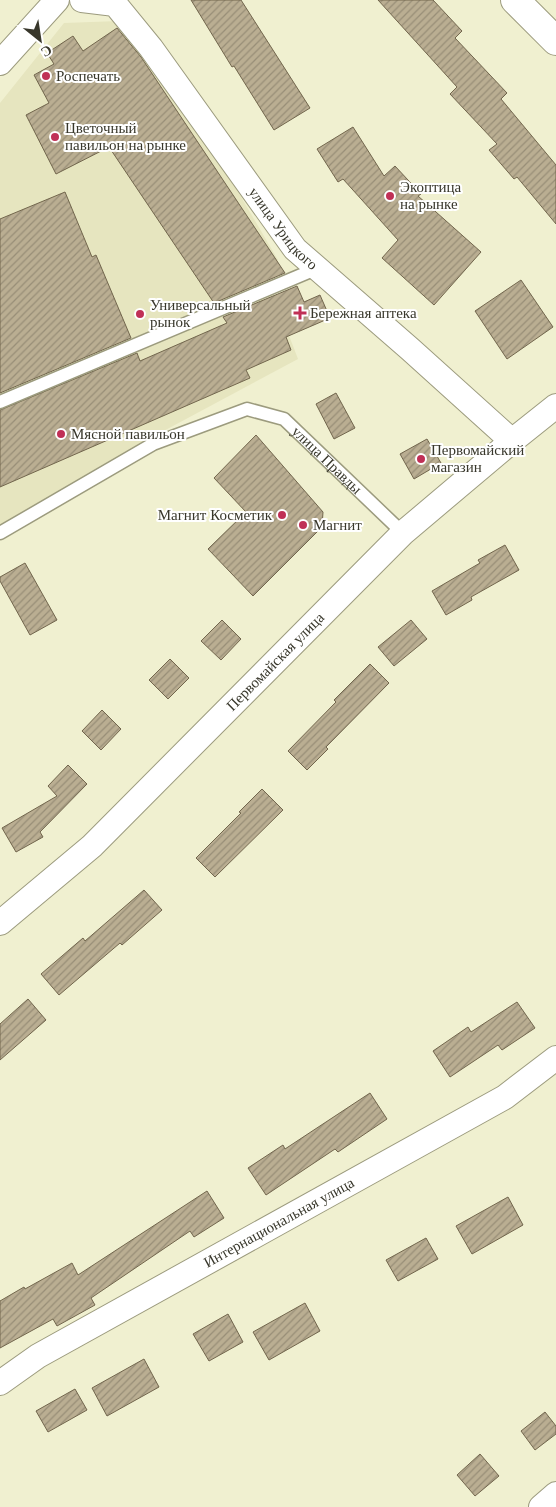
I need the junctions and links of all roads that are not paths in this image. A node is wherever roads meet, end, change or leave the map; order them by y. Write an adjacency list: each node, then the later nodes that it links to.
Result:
1 (57, 0): 5 (street)
2 (82, 0): 6 (street, улица Урицкого)
3 (515, 0): 4 (street)
4 (556, 42)
5 (0, 63)
6 (318, 268): 7 (lane); 9 (street, улица Урицкого)
7 (0, 402)
8 (556, 406): 9 (street, Первомайская улица)
9 (512, 441): 11 (street, Первомайская улица)
10 (0, 533): 11 (lane, улица Правды)
11 (404, 533): 12 (street, Первомайская улица)
12 (0, 924)
13 (556, 1058): 14 (street, Интернациональная улица)
14 (0, 1383)
15 (556, 1494): 16 (street)
16 (541, 1507)

